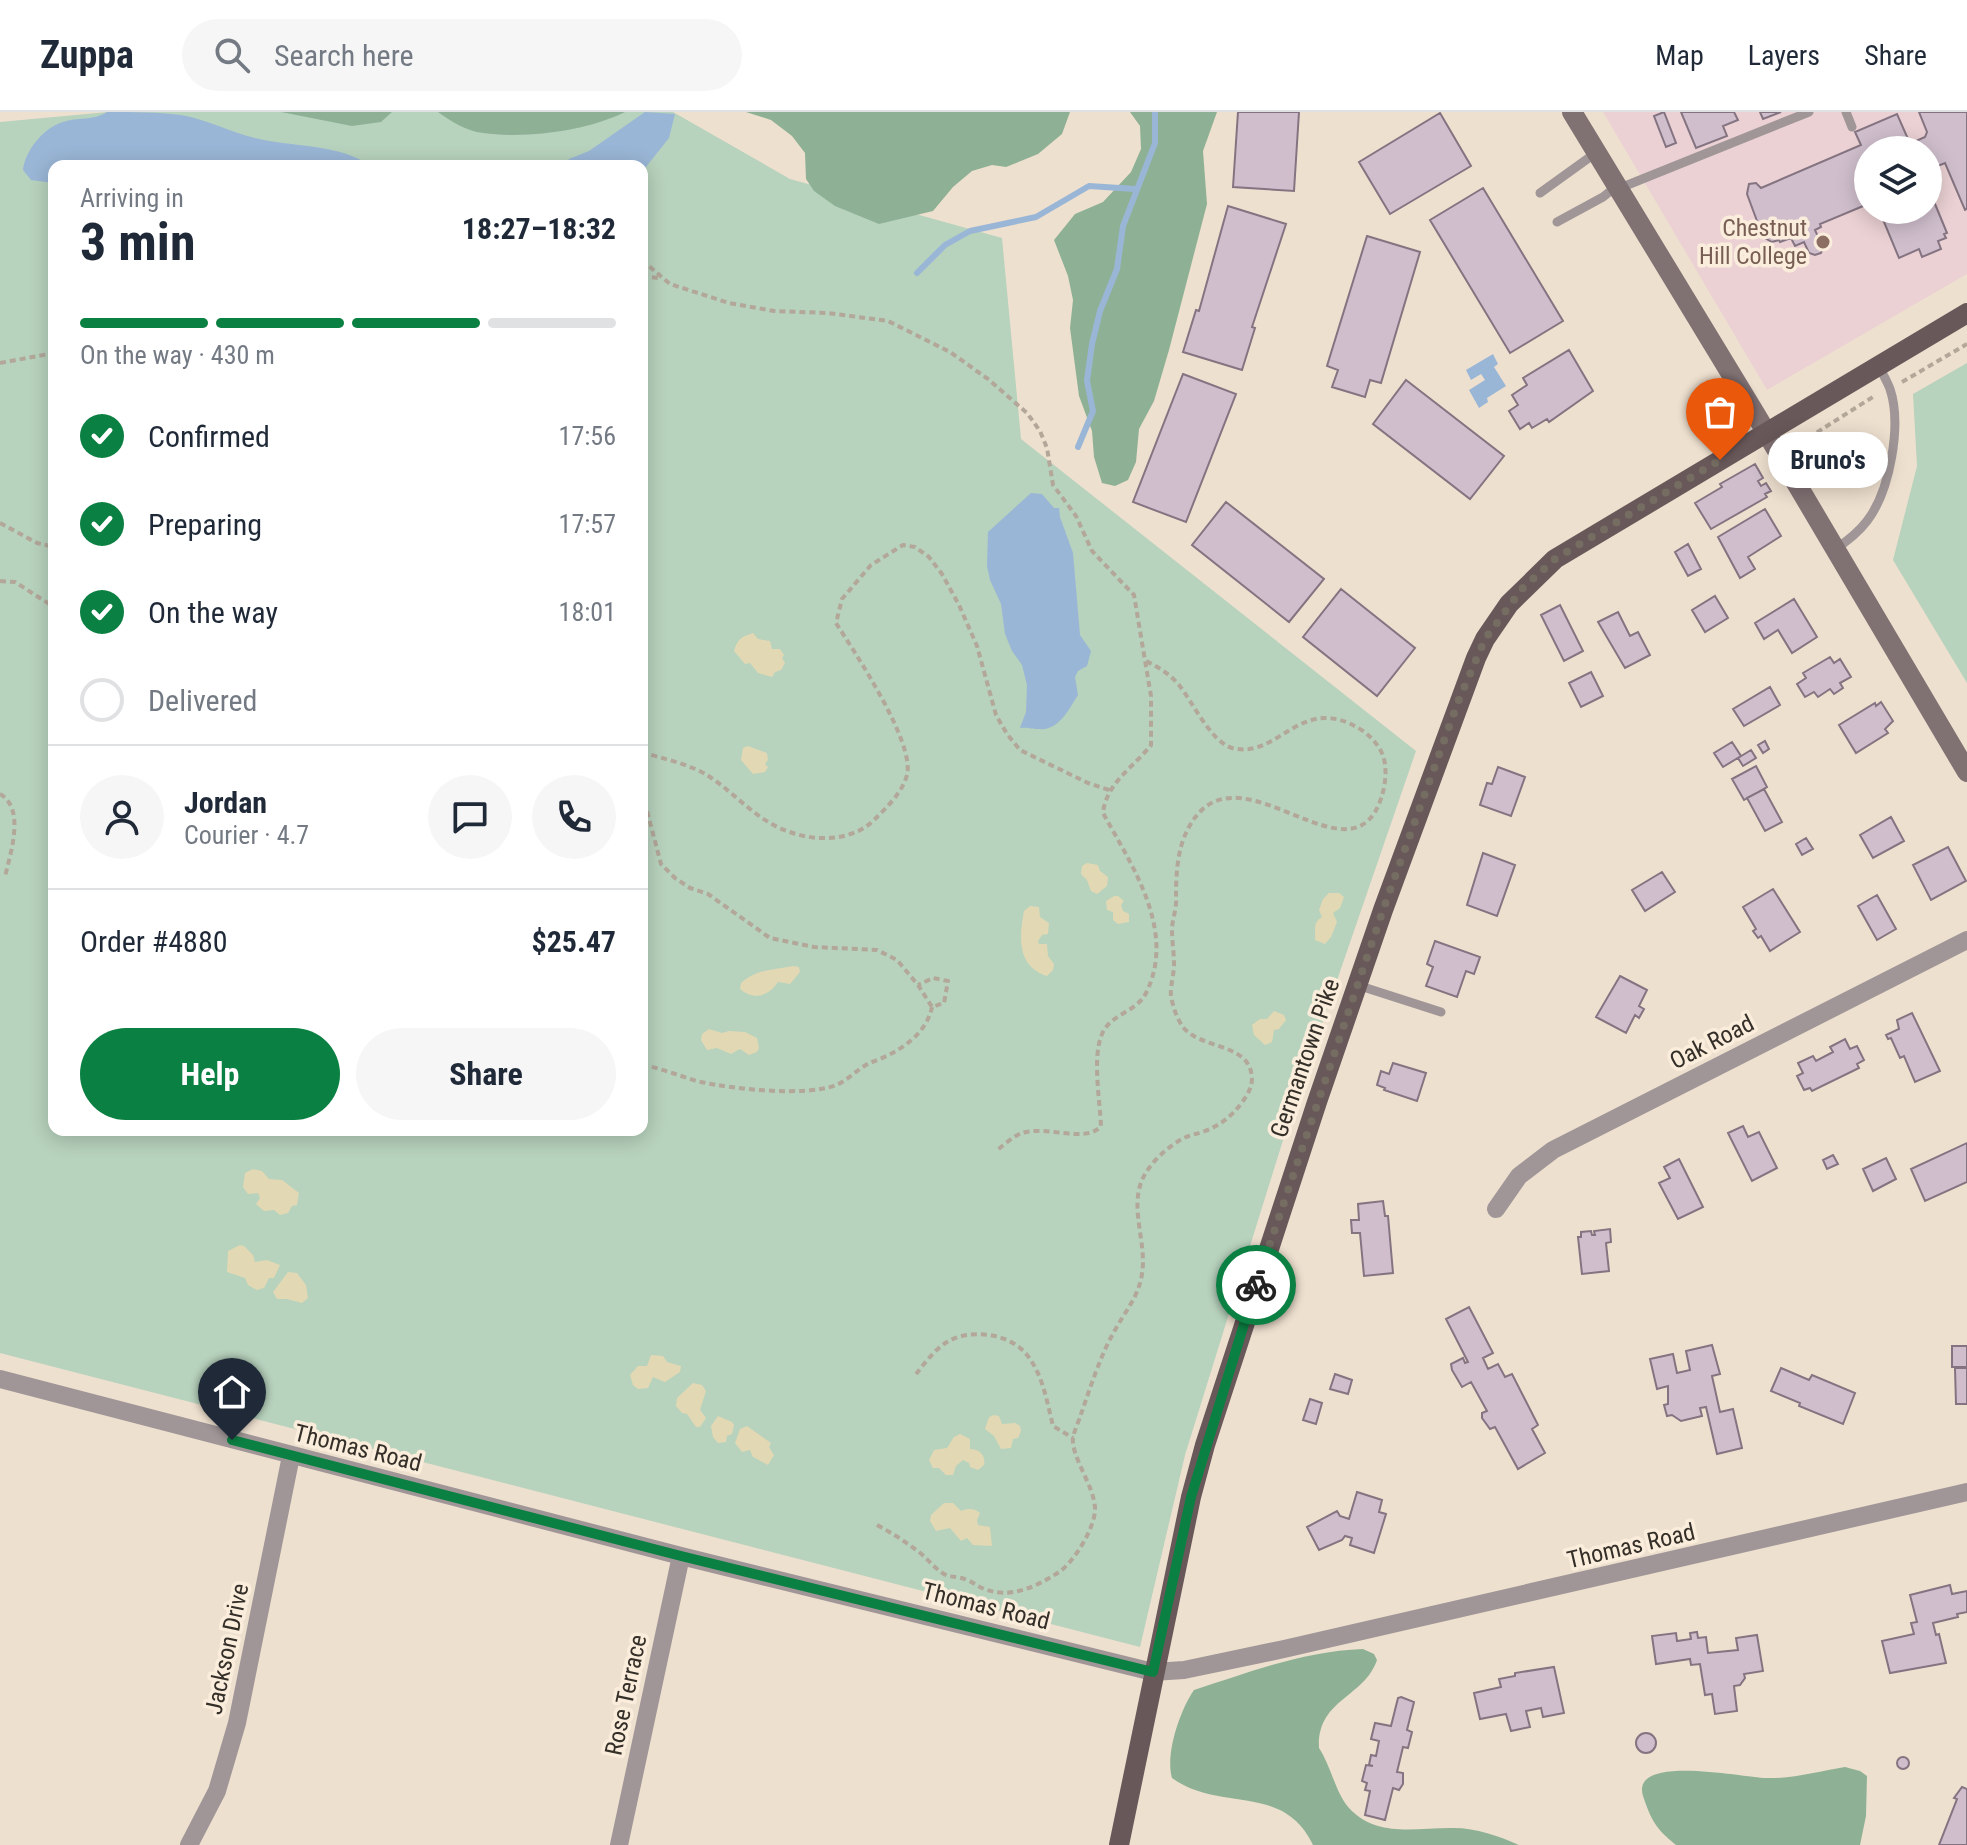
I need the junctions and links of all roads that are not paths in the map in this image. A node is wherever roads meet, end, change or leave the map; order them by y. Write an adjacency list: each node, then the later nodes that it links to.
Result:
1 (1572, 112): 5 (street)
2 (1809, 112): 6 (lane)
3 (1848, 112): 4 (lane)
4 (1852, 127)
5 (1597, 152): 6 (street); 7 (lane)
6 (1619, 186): 8 (lane); 11 (street)
7 (1540, 193)
8 (1557, 222)
9 (1967, 313): 10 (main road, Germantown Pike)
10 (1879, 366): 11 (main road, Germantown Pike); 12 (lane)
11 (1766, 432): 12 (street); 15 (main road, Germantown Pike)
12 (1834, 550): 13 (street)
13 (1967, 772)
14 (1967, 940): 17 (street, Oak Road)
15 (1357, 985): 16 (lane); 22 (main road, Germantown Pike)
16 (1441, 1012)
17 (1496, 1209)
18 (0, 1379): 19 (street, Thomas Road)
19 (291, 1456): 21 (street, Thomas Road); 23 (street, Jackson Drive)
20 (1967, 1492): 22 (street, Thomas Road)
21 (681, 1556): 22 (street, Thomas Road); 24 (street, Rose Terrace)
22 (1153, 1672): 25 (main road, Germantown Pike)
23 (189, 1845)
24 (619, 1845)
25 (1119, 1845)

